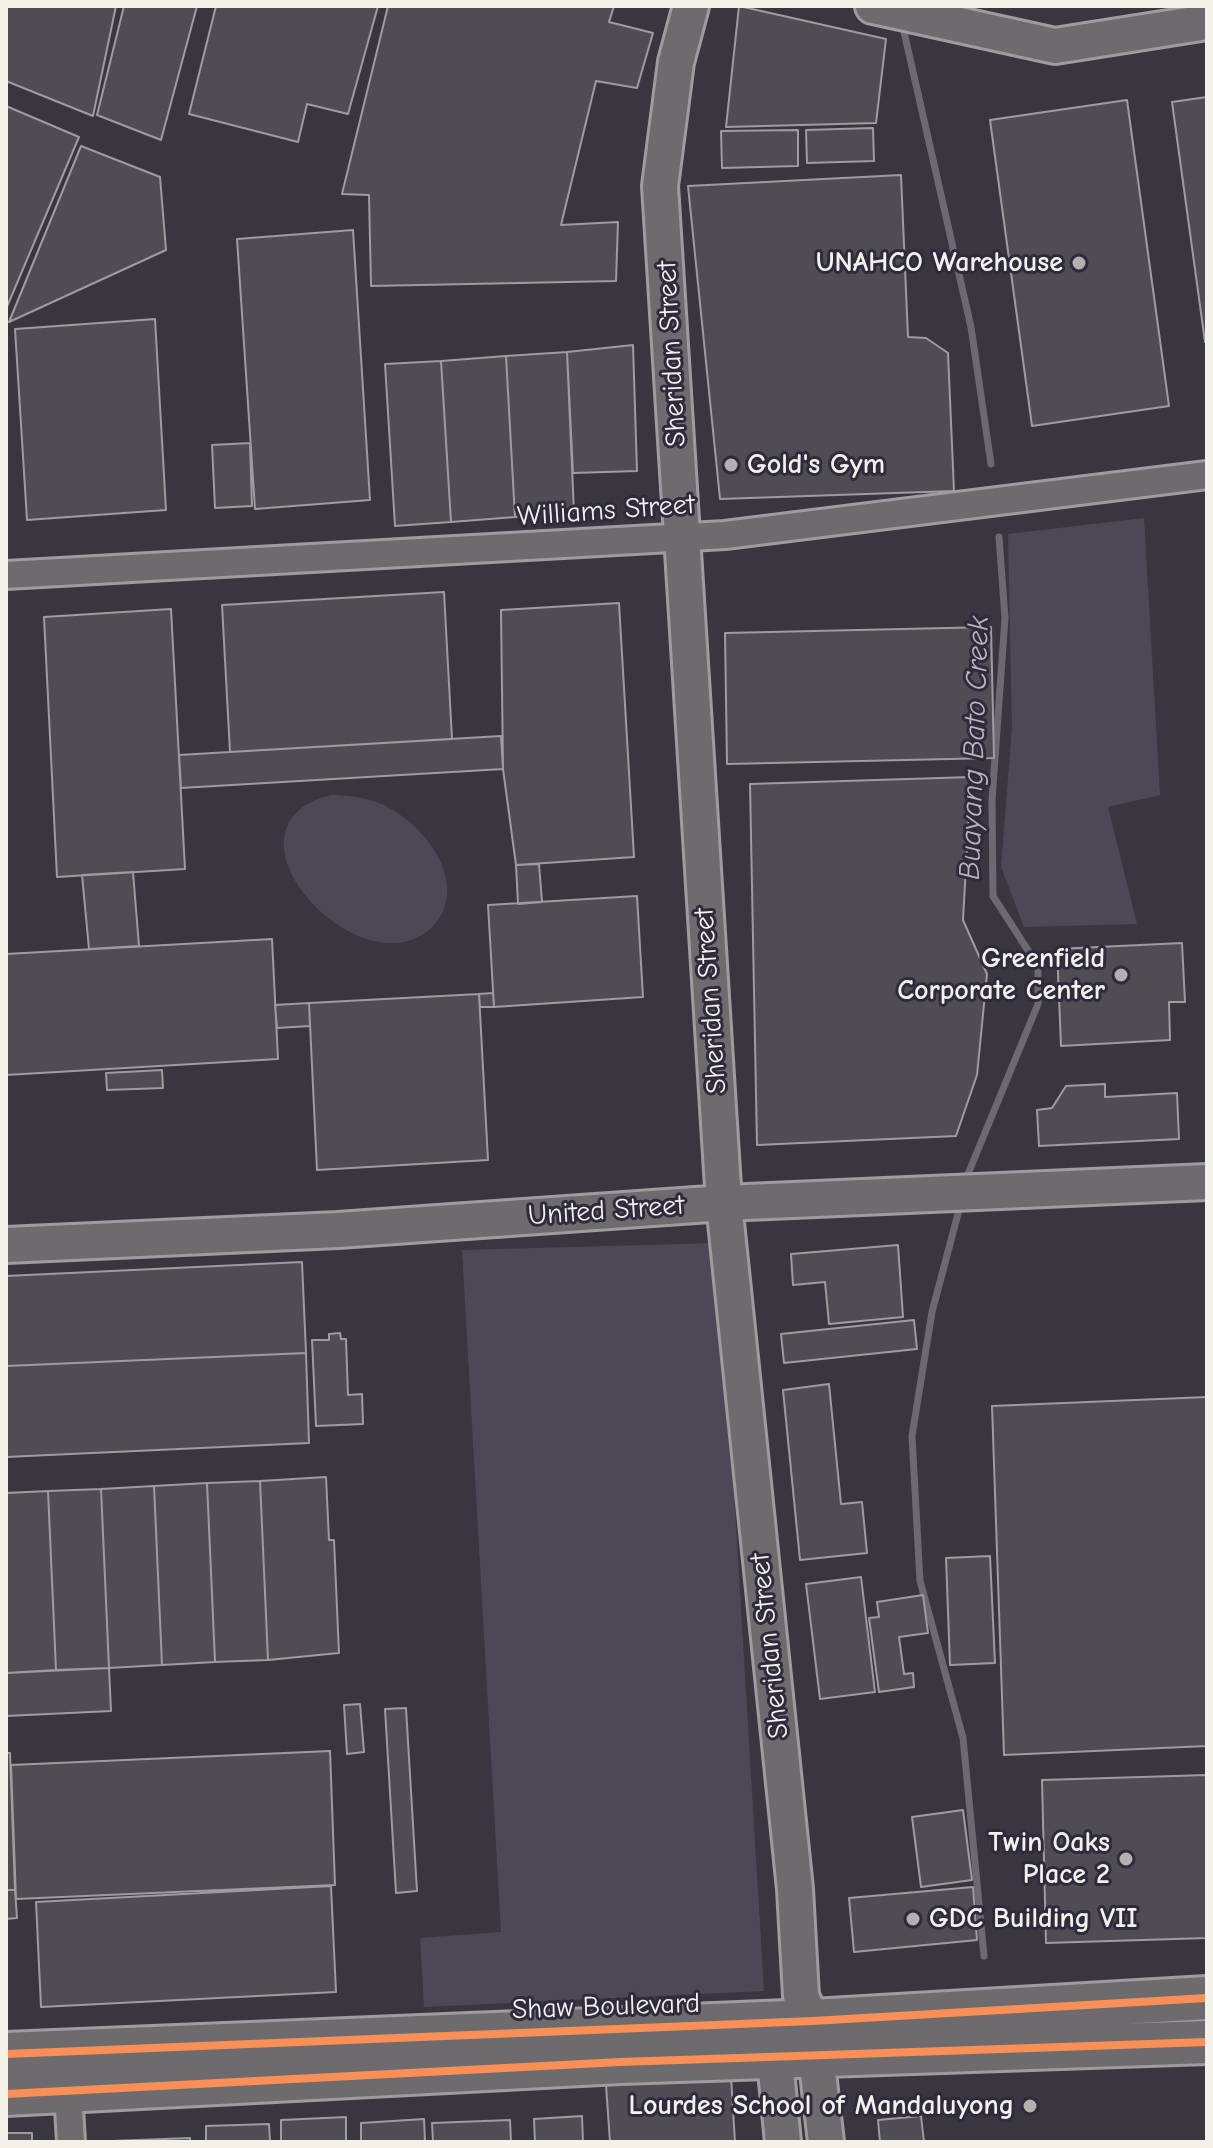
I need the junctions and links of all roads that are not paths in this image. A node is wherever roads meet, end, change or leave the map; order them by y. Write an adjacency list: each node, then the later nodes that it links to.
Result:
1 (691, 6): 5 (street, Sheridan Street)
2 (873, 6): 3 (street)
3 (1207, 22)
4 (1207, 475): 5 (street, Williams Street)
5 (681, 538): 6 (street, Williams Street); 8 (street, Sheridan Street)
6 (6, 575)
7 (1207, 1182): 8 (street, United Street)
8 (724, 1203): 9 (street, United Street); 11 (street, Sheridan Street)
9 (6, 1245)
10 (1207, 1998): 11 (main road, Shaw Boulevard)
11 (795, 2031): 12 (main road, Shaw Boulevard); 13 (main road, Shaw Boulevard); 14 (main road, Shaw Boulevard); 17 (street); 18 (street)
12 (1207, 2042)
13 (6, 2054)
14 (68, 2091): 15 (main road, Shaw Boulevard); 16 (street)
15 (6, 2094)
16 (71, 2142)
17 (783, 2142)
18 (826, 2142)

